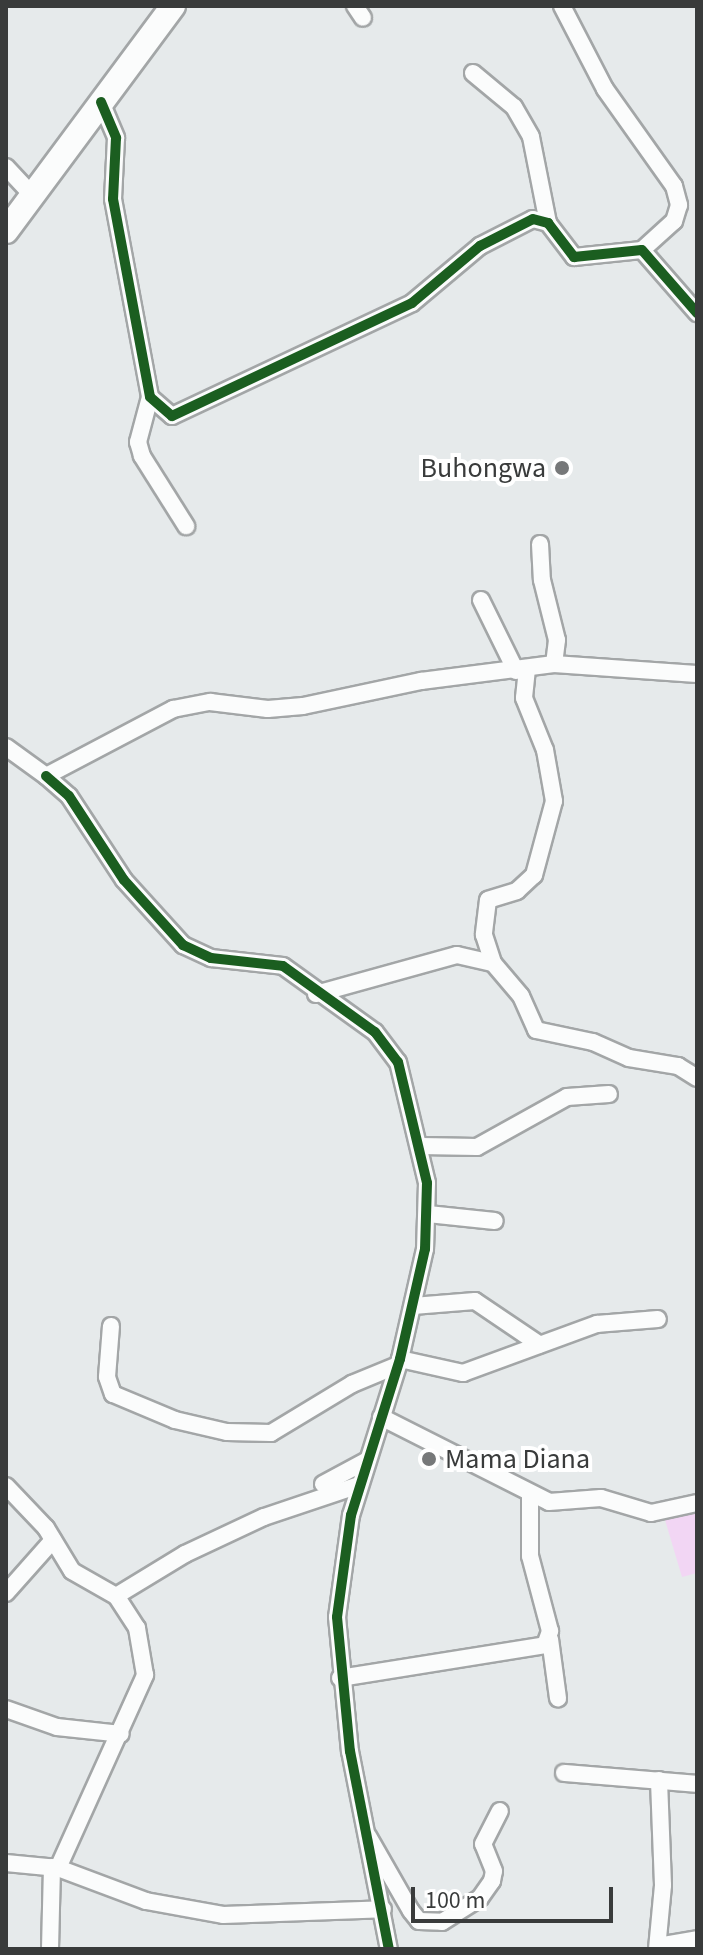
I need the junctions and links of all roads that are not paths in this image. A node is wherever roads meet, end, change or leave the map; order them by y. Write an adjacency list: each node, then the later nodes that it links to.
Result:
1 (173, 6): 4 (highway)
2 (562, 6): 9 (street)
3 (473, 73): 7 (street)
4 (101, 102): 6 (highway); 11 (street)
5 (6, 167): 6 (street)
6 (32, 195): 8 (highway)
7 (548, 223): 9 (street); 11 (street)
8 (6, 231)
9 (642, 250): 10 (street)
10 (697, 313)
11 (150, 397): 12 (street)
12 (186, 526)
13 (540, 544): 15 (street)
14 (481, 600): 16 (street)
15 (554, 664): 16 (street); 17 (street)
16 (522, 670): 19 (street); 20 (street)
17 (697, 674)
18 (6, 747): 19 (street)
19 (46, 776): 21 (street)
20 (493, 963): 21 (street); 22 (street)
21 (316, 994): 24 (street)
22 (697, 1078)
23 (609, 1094): 24 (street)
24 (421, 1146): 25 (street)
25 (428, 1214): 26 (street); 27 (street)
26 (495, 1221)
27 (413, 1306): 30 (street); 31 (street)
28 (658, 1319): 30 (street)
29 (111, 1326): 31 (street)
30 (540, 1345): 31 (street)
31 (399, 1362): 32 (street)
32 (381, 1417): 33 (street); 37 (street)
33 (366, 1461): 34 (street); 35 (street)
34 (323, 1484)
35 (359, 1485): 41 (street); 43 (street)
36 (6, 1486): 39 (street)
37 (530, 1495): 38 (street); 42 (street)
38 (697, 1503)
39 (53, 1540): 40 (street); 41 (street)
40 (6, 1593)
41 (116, 1596): 46 (street)
42 (550, 1639): 43 (street); 44 (street)
43 (340, 1678): 51 (street)
44 (558, 1698)
45 (6, 1709): 46 (street)
46 (121, 1734): 53 (street)
47 (564, 1773): 48 (street)
48 (659, 1780): 49 (street); 56 (street)
49 (697, 1784)
50 (500, 1811): 51 (street)
51 (364, 1831): 54 (street)
52 (6, 1863): 53 (street)
53 (55, 1868): 54 (street); 57 (street)
54 (383, 1909): 58 (street)
55 (697, 1939): 56 (street)
56 (657, 1948)
57 (50, 1949)
58 (389, 1949)

